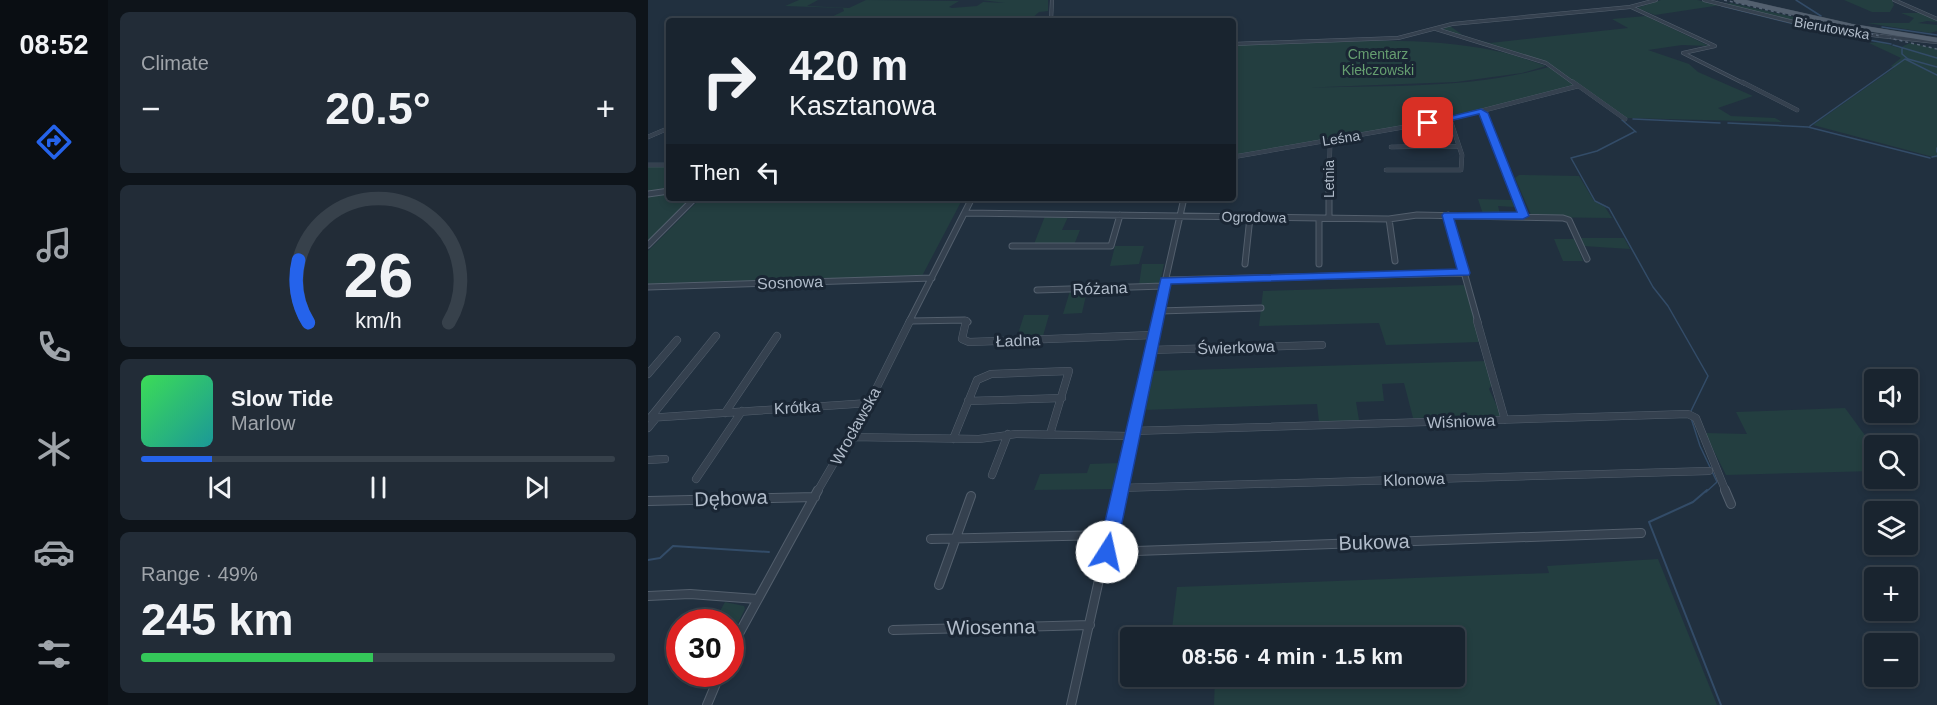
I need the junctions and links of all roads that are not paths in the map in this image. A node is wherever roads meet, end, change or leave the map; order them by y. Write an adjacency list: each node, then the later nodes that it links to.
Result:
1 (1052, 0): 10 (street)
2 (1656, 0): 9 (street)
3 (1699, 0): 8 (street, Bierutowska)
4 (1704, 0): 8 (street, Bierutowska)
5 (1736, 0): 13 (main road)
6 (1742, 0): 13 (main road)
7 (1894, 0): 11 (street)
8 (1729, 6): 13 (street, Bierutowska, bridge)
9 (1630, 7): 12 (street); 16 (street)
10 (1051, 18)
11 (1937, 19)
12 (1436, 29): 14 (street); 15 (street)
13 (1937, 40)
14 (1236, 44)
15 (1578, 86): 17 (street, Leśna); 19 (street)
16 (1797, 110)
17 (1481, 111): 18 (street, Leśna); 38 (street)
18 (1450, 119): 22 (street, Leśna); 23 (street)
19 (1625, 119)
20 (666, 129): 21 (street)
21 (648, 137)
22 (1328, 141): 25 (street, Leśna); 41 (street, Letnia)
23 (1459, 146): 24 (street); 28 (street)
24 (1391, 147)
25 (1236, 156)
26 (648, 165): 27 (street)
27 (666, 165)
28 (1386, 170)
29 (666, 191): 30 (street)
30 (648, 194)
31 (692, 201): 43 (street)
32 (970, 201): 34 (street, Wrocławska)
33 (1183, 201): 37 (street)
34 (964, 213): 35 (street, Ogrodowa); 50 (street, Wrocławska)
35 (1120, 215): 37 (street, Ogrodowa); 44 (street)
36 (1448, 215): 38 (street, Ogrodowa); 42 (street, Ogrodowa); 49 (street)
37 (1180, 216): 39 (street, Ogrodowa); 51 (street)
38 (1523, 216): 45 (street, Ogrodowa)
39 (1250, 217): 40 (street, Ogrodowa); 47 (street)
40 (1319, 218): 41 (street, Ogrodowa); 48 (street)
41 (1329, 218): 42 (street, Ogrodowa)
42 (1389, 219): 46 (street)
43 (648, 245)
44 (1012, 246)
45 (1587, 260)
46 (1395, 261)
47 (1245, 264)
48 (1319, 264)
49 (1464, 273): 51 (street, Różana); 70 (street)
50 (932, 278): 52 (street, Sosnowa); 56 (street, Wrocławska)
51 (1165, 283): 53 (street, Różana); 55 (street)
52 (648, 287)
53 (1037, 290)
54 (1261, 308): 55 (street)
55 (1159, 310): 57 (street)
56 (910, 321): 57 (street, Ładna); 66 (street, Wrocławska)
57 (1153, 335): 62 (street)
58 (716, 336): 69 (street)
59 (777, 336): 68 (street)
60 (677, 340): 63 (street)
61 (1322, 345): 62 (street, Świerkowa)
62 (1149, 350): 72 (street)
63 (648, 374)
64 (1062, 398): 65 (street); 65 (street); 74 (street)
65 (968, 401): 76 (street)
66 (869, 403): 67 (street, Krótka); 75 (street, Wrocławska)
67 (742, 411): 68 (street, Krótka); 81 (street)
68 (725, 413): 69 (street, Krótka)
69 (652, 418): 71 (street)
70 (1505, 420): 72 (street, Wiśniowa); 86 (street, Wiśniowa)
71 (648, 428)
72 (1132, 433): 74 (street, Wiśniowa); 82 (street)
73 (1008, 434): 74 (street, Wiśniowa); 76 (street, Wiśniowa); 80 (street)
74 (1050, 435)
75 (850, 437): 76 (street, Wiśniowa); 84 (street, Wrocławska)
76 (953, 439)
77 (665, 459): 78 (street)
78 (648, 460)
79 (1709, 471): 82 (street, Klonowa)
80 (992, 475)
81 (696, 479)
82 (1119, 488): 88 (street)
83 (971, 496): 89 (street)
84 (815, 497): 85 (street, Dębowa); 94 (street, Wrocławska)
85 (648, 501)
86 (1731, 504)
87 (1641, 533): 91 (street, Bukowa)
88 (1109, 535): 89 (street); 91 (street)
89 (956, 538): 90 (street); 92 (street)
90 (931, 539)
91 (1107, 552): 96 (street)
92 (939, 585)
93 (648, 596): 94 (street)
94 (757, 599): 95 (street, Wrocławska)
95 (744, 624)
96 (1090, 625): 97 (street, Wiosenna); 100 (street)
97 (893, 630)
98 (715, 687): 99 (street)
99 (707, 705)
100 (1071, 705)

